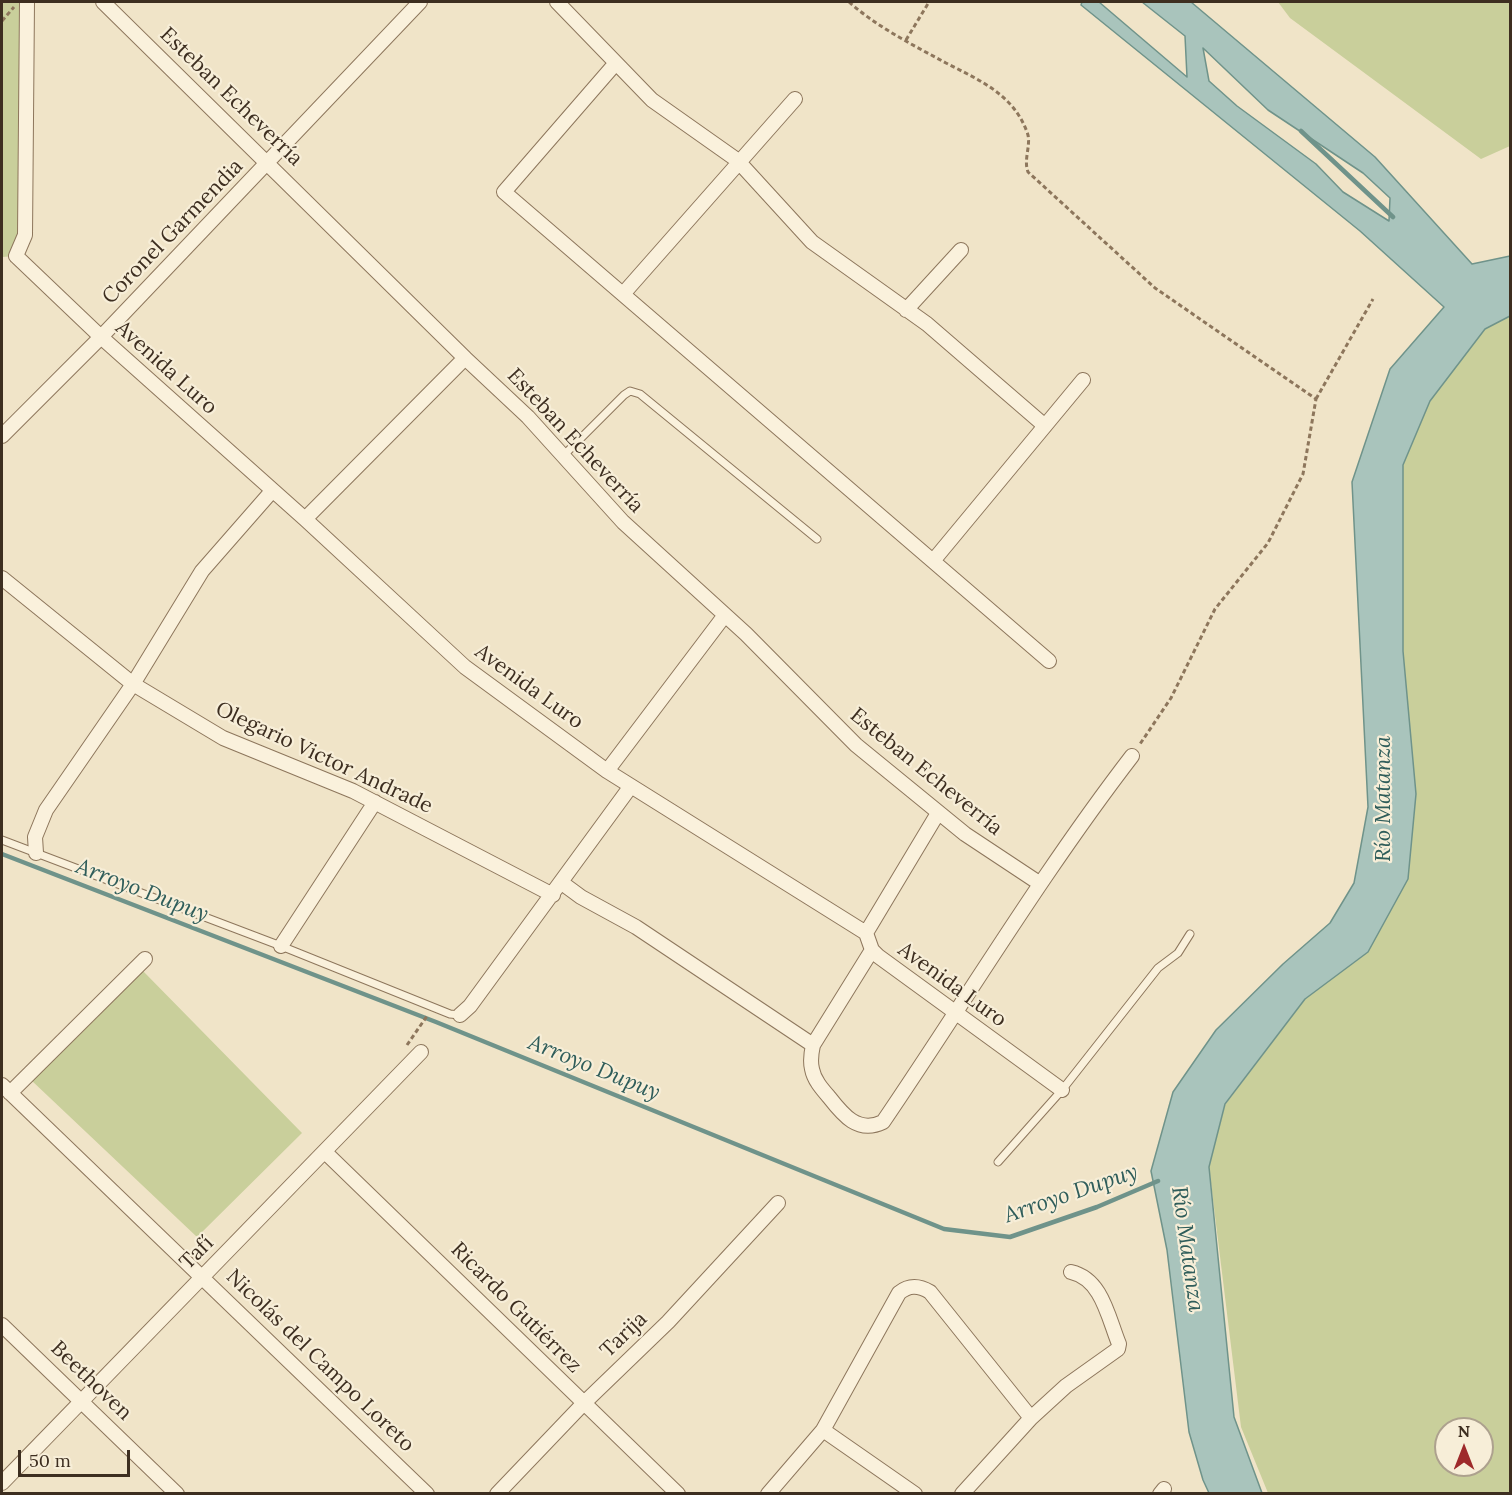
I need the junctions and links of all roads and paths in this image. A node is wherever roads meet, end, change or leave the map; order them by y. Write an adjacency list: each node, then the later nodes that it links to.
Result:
1 (18, 2): 8 (path)
2 (27, 2): 15 (street)
3 (103, 2): 12 (street, Esteban Echeverría)
4 (420, 2): 12 (street, Coronel Garmendia)
5 (557, 2): 10 (street)
6 (849, 2): 9 (path)
7 (929, 2): 9 (path)
8 (2, 21)
9 (906, 40): 23 (path)
10 (615, 64): 13 (street); 17 (street)
11 (795, 99): 13 (street)
12 (268, 163): 20 (street, Coronel Garmendia); 21 (street, Esteban Echeverría)
13 (740, 163): 17 (street); 19 (street)
14 (961, 250): 19 (street)
15 (16, 256): 16 (street); 20 (street, Avenida Luro)
16 (2, 257)
17 (623, 294): 30 (street)
18 (1373, 299): 23 (path)
19 (906, 310): 24 (street)
20 (101, 337): 25 (street, Coronel Garmendia); 27 (street, Avenida Luro)
21 (465, 358): 26 (street, Esteban Echeverría); 28 (street)
22 (1083, 380): 24 (street)
23 (1316, 399): 35 (path)
24 (1045, 426): 30 (street)
25 (2, 436)
26 (563, 456): 29 (lane); 32 (street, Esteban Echeverría)
27 (272, 491): 28 (street, Avenida Luro); 34 (street)
28 (305, 519): 36 (street, Avenida Luro)
29 (817, 539)
30 (933, 561): 33 (street)
31 (2, 578): 34 (street, Olegario Victor Andrade)
32 (725, 615): 36 (street); 39 (street, Esteban Echeverría)
33 (1049, 661)
34 (132, 684): 38 (street, Olegario Victor Andrade); 41 (street)
35 (1132, 756): 43 (street)
36 (607, 771): 37 (street, Avenida Luro)
37 (631, 786): 42 (street); 45 (street, Avenida Luro)
38 (375, 802): 44 (street, Olegario Victor Andrade); 47 (street)
39 (938, 813): 43 (street, Esteban Echeverría); 45 (street)
40 (2, 840): 41 (lane)
41 (36, 854): 47 (lane)
42 (562, 883): 44 (street); 54 (street)
43 (1039, 883): 51 (street)
44 (553, 895): 52 (street)
45 (866, 933): 48 (street, Avenida Luro)
46 (1190, 934): 57 (lane)
47 (281, 946): 52 (lane)
48 (872, 950): 51 (street, Avenida Luro); 54 (street)
49 (144, 959): 56 (street)
50 (430, 1012): 53 (path)
51 (957, 1014): 54 (street); 57 (street, Avenida Luro)
52 (460, 1015)
53 (418, 1025)
54 (813, 1045)
55 (421, 1052): 58 (street, Tafí)
56 (6, 1088): 62 (street, Nicolás del Campo Loreto)
57 (1062, 1090): 59 (lane)
58 (325, 1152): 62 (street, Tafí); 65 (street, Ricardo Gutiérrez)
59 (998, 1162)
60 (778, 1203): 65 (street, Tarija)
61 (1071, 1272): 66 (street)
62 (202, 1278): 64 (street, Tafí); 70 (street, Nicolás del Campo Loreto)
63 (2, 1325): 64 (street, Beethoven)
64 (83, 1401): 68 (street, Tafí); 69 (street, Beethoven)
65 (583, 1404): 71 (street, Tarija); 72 (street, Ricardo Gutiérrez)
66 (1031, 1418): 67 (street); 75 (street)
67 (823, 1430): 73 (street); 74 (street)
68 (2, 1484)
69 (177, 1494)
70 (427, 1494)
71 (497, 1494)
72 (678, 1494)
73 (768, 1494)
74 (915, 1494)
75 (962, 1494)

